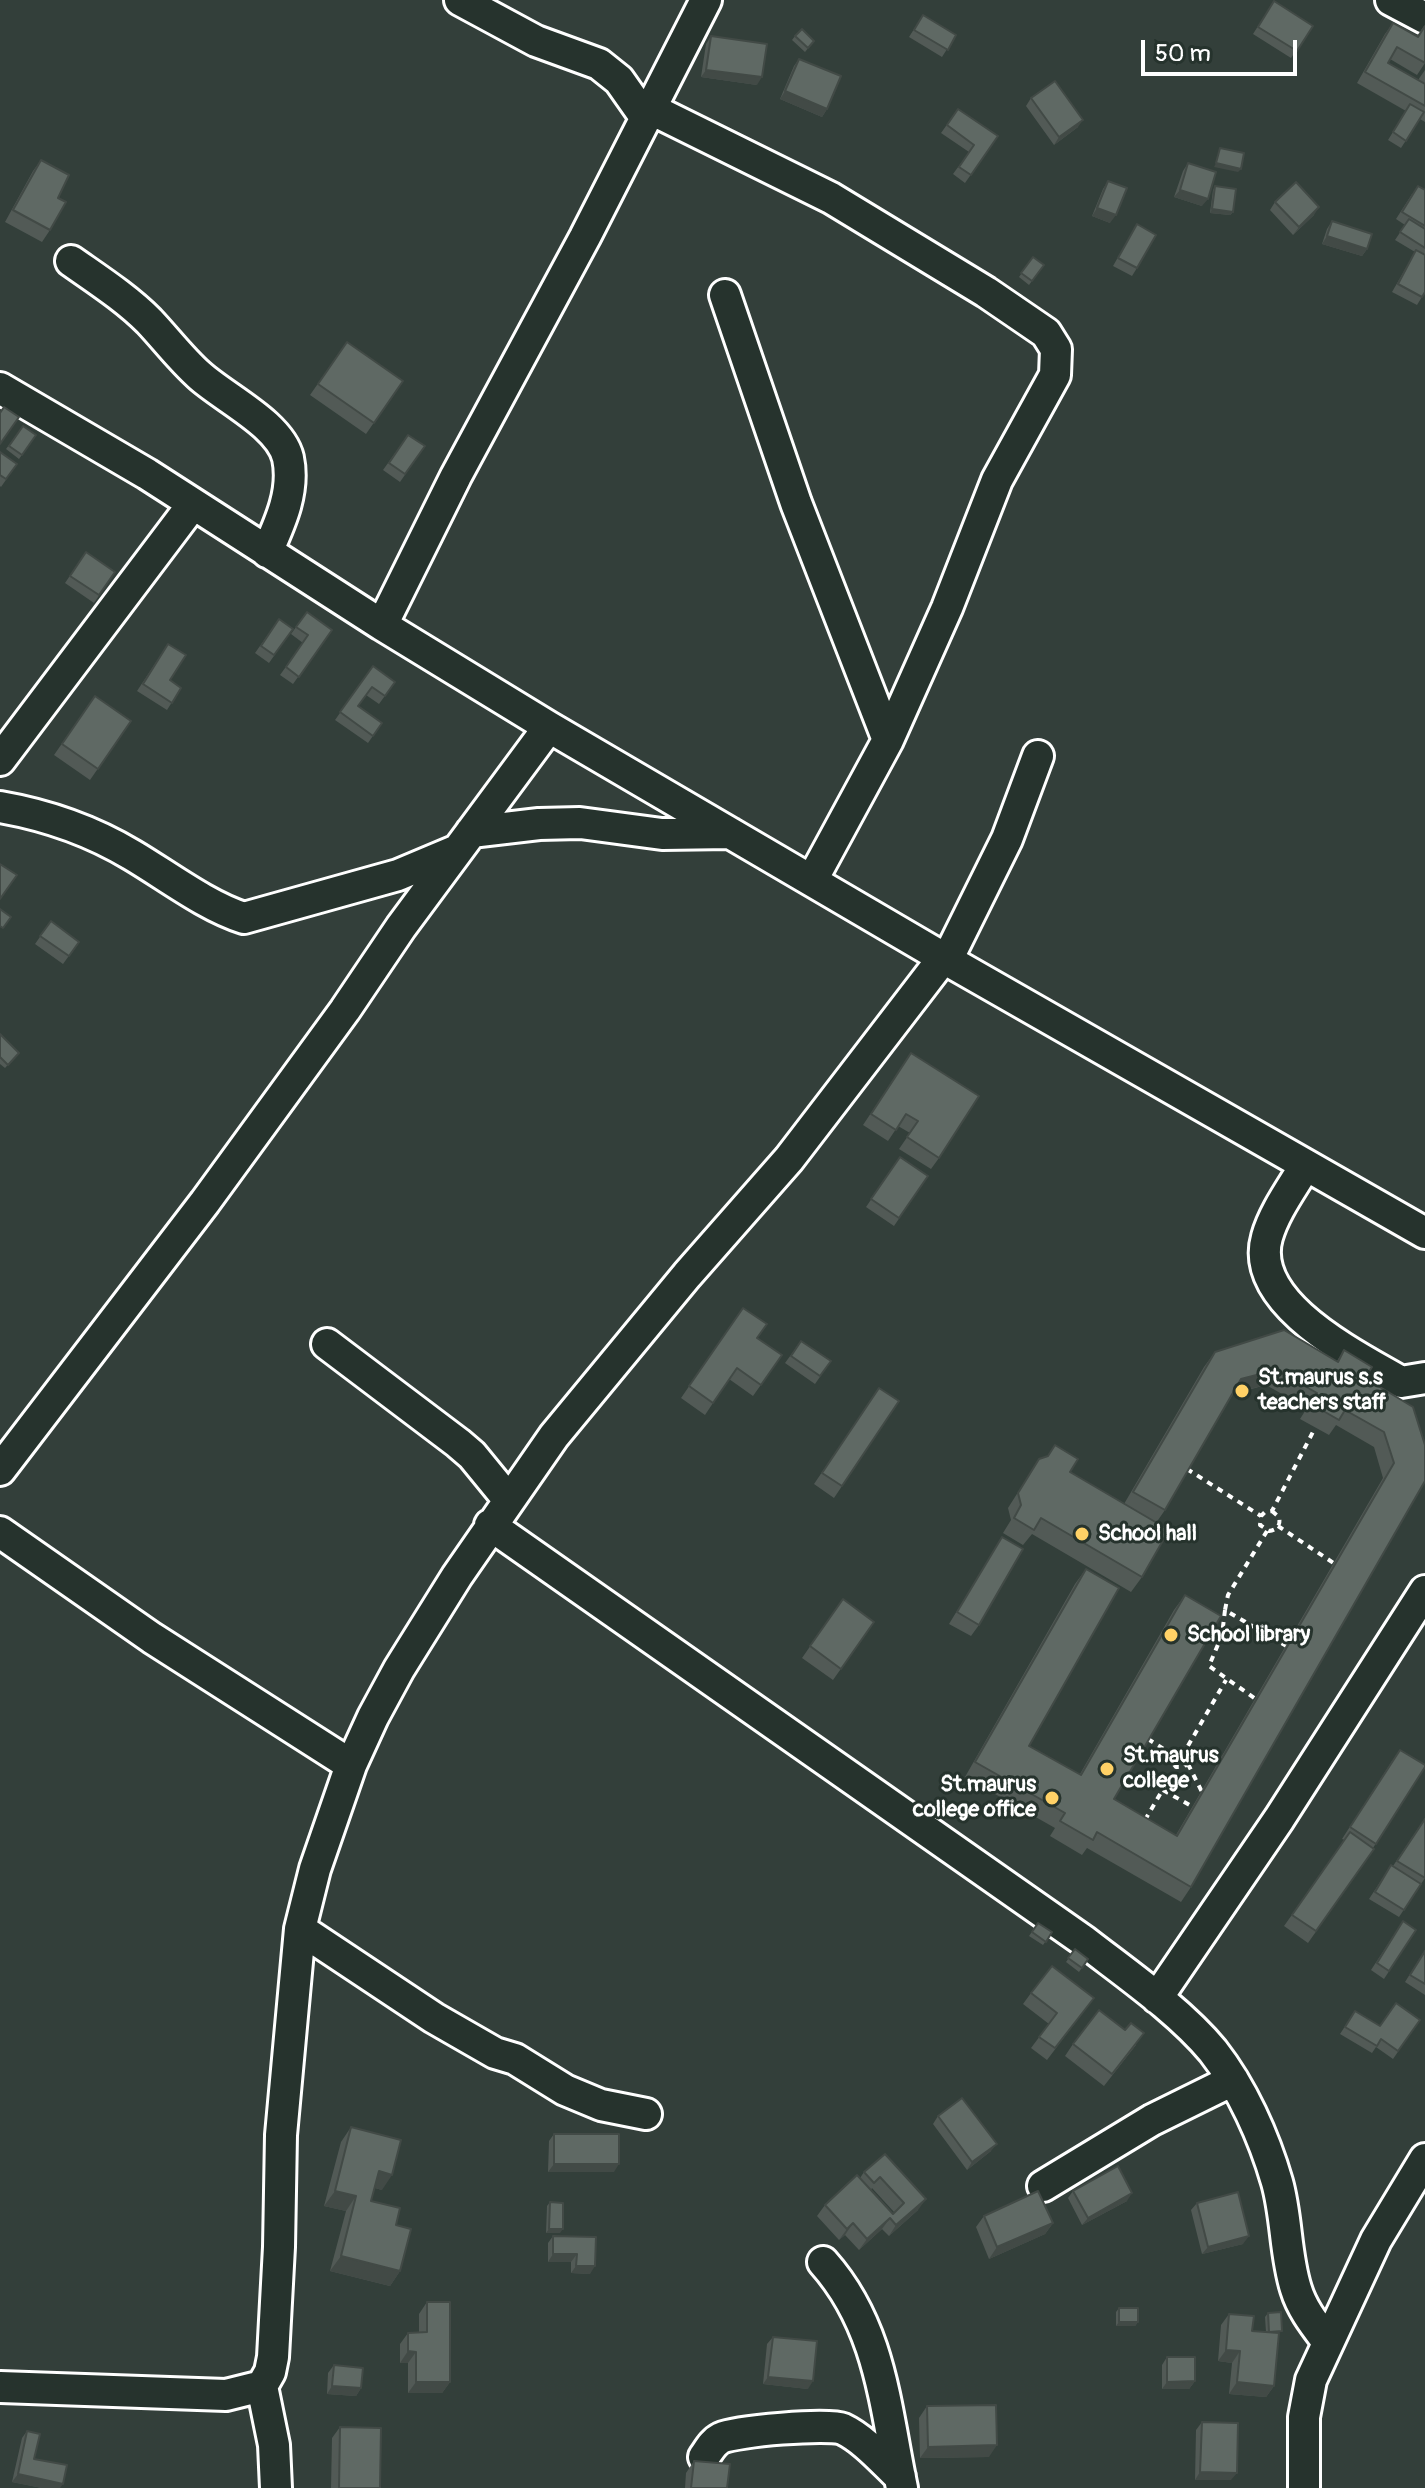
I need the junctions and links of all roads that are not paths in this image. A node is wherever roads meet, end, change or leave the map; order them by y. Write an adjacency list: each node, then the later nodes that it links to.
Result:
1 (460, 0): 5 (street)
2 (706, 0): 5 (street)
3 (1391, 0): 4 (street)
4 (1425, 18)
5 (647, 112): 11 (street); 13 (street)
6 (71, 261): 10 (street)
7 (725, 295): 13 (street)
8 (0, 388): 9 (street)
9 (193, 504): 10 (street); 15 (street)
10 (267, 552): 11 (street)
11 (382, 625): 12 (street)
12 (549, 727): 17 (street); 18 (street)
13 (888, 740): 19 (street)
14 (1038, 756): 20 (street)
15 (0, 760)
16 (0, 807): 18 (street)
17 (730, 833): 18 (street); 19 (street)
18 (464, 841): 25 (street)
19 (812, 880): 20 (street)
20 (946, 959): 21 (street); 26 (street)
21 (1305, 1166): 22 (street); 24 (street)
22 (1425, 1233)
23 (327, 1344): 26 (street)
24 (1417, 1386)
25 (0, 1470)
26 (508, 1499): 27 (street)
27 (490, 1525): 30 (street); 32 (street)
28 (0, 1532): 30 (street)
29 (1425, 1591): 32 (street)
30 (351, 1765): 31 (street)
31 (300, 1929): 34 (street); 39 (street)
32 (1157, 1998): 33 (street)
33 (1233, 2080): 36 (street); 38 (street)
34 (646, 2114)
35 (1425, 2159): 38 (street)
36 (1043, 2186)
37 (823, 2262): 42 (street)
38 (1327, 2341): 44 (street)
39 (262, 2386): 40 (street); 43 (street)
40 (0, 2387)
41 (704, 2457): 42 (street)
42 (901, 2482)
43 (276, 2488)
44 (1304, 2488)

